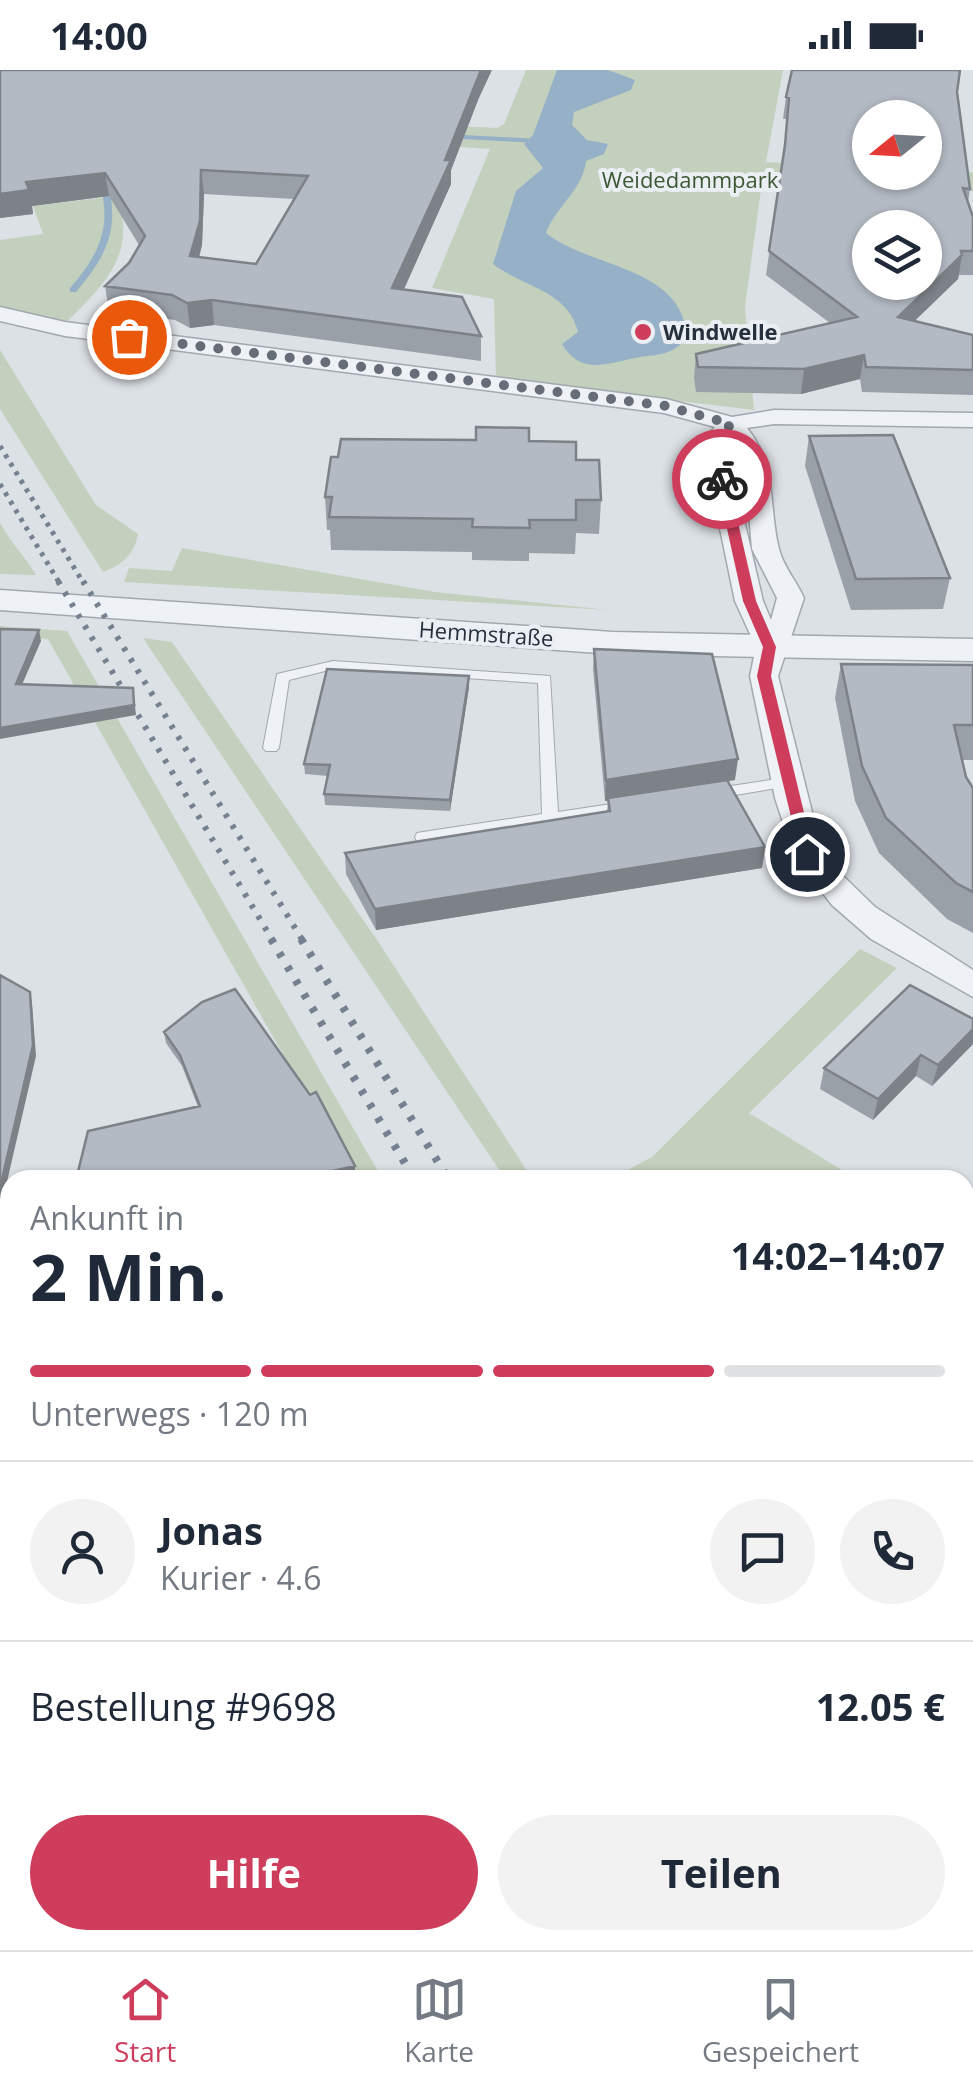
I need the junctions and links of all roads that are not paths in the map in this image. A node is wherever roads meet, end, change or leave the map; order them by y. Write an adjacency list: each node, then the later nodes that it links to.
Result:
1 (0, 314): 3 (street)
2 (973, 420): 3 (street)
3 (731, 424): 5 (street); 5 (street)
4 (0, 600): 5 (street, Hemmstraße)
5 (770, 647): 6 (street, Hemmstraße); 8 (street)
6 (973, 650)
7 (271, 748): 11 (lane)
8 (790, 782): 9 (lane); 13 (street)
9 (698, 796)
10 (642, 804): 11 (lane)
11 (550, 818): 12 (lane)
12 (423, 838)
13 (973, 984)

